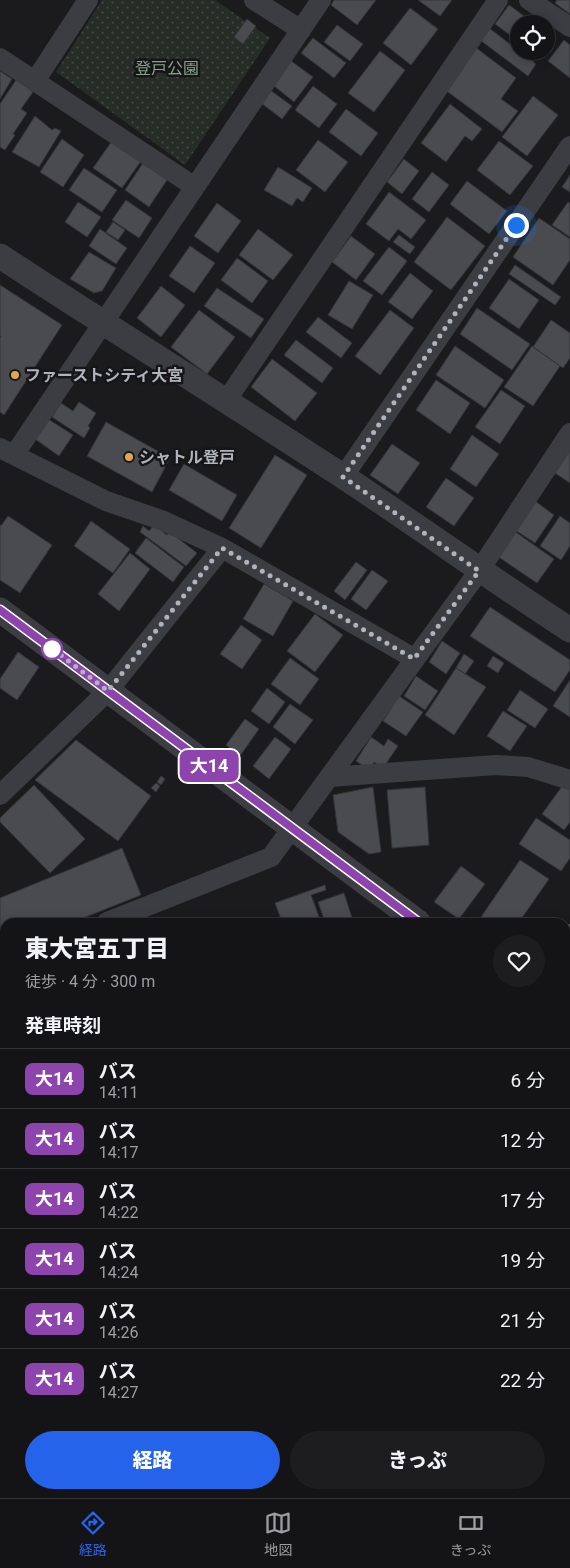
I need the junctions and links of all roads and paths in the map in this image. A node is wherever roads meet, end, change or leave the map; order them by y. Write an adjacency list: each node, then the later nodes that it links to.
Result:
1 (88, 0): 9 (street)
2 (254, 0): 7 (street)
3 (321, 0): 7 (street)
4 (498, 0): 14 (street)
5 (529, 0): 6 (street)
6 (570, 27)
7 (301, 30): 11 (street)
8 (0, 58): 9 (street)
9 (35, 81): 11 (street)
10 (570, 146): 17 (street)
11 (195, 187): 13 (street)
12 (0, 256): 13 (street)
13 (103, 324): 14 (street); 16 (street)
14 (226, 401): 17 (street)
15 (570, 433): 19 (street)
16 (7, 451): 18 (street)
17 (343, 477): 19 (street)
18 (222, 548): 22 (street); 23 (street)
19 (479, 571): 21 (street); 22 (street)
20 (0, 610): 23 (street)
21 (570, 630)
22 (414, 659): 24 (street)
23 (108, 691): 26 (street); 27 (street)
24 (329, 777): 25 (street); 27 (street)
25 (570, 780)
26 (0, 795)
27 (292, 827): 28 (street); 29 (street)
28 (117, 918)
29 (413, 918)

